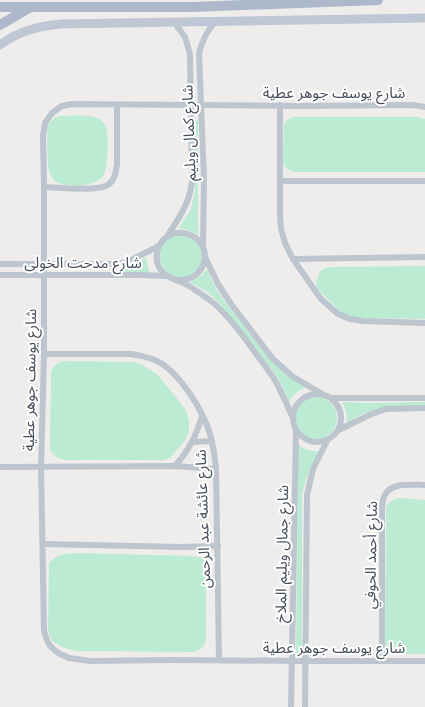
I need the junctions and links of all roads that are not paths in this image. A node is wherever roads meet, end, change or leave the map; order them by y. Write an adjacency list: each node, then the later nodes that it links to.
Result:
1 (378, 0): 2 (main road)
2 (210, 3): 3 (main road)
3 (193, 4): 5 (main road)
4 (0, 7): 5 (main road)
5 (31, 7): 9 (main road)
6 (425, 18): 8 (street)
7 (174, 22): 8 (street); 10 (street); 12 (street, شارع كمال ويليم)
8 (215, 22): 13 (street, شارع كمال ويليم)
9 (0, 25)
10 (0, 44)
11 (117, 105): 12 (street, شارع يوسف جوهر عطية); 18 (street, شارع يوسف جوهر عطية); 18 (street)
12 (191, 105): 13 (street, شارع يوسف جوهر عطية); 19 (street, شارع كمال ويليم)
13 (201, 105): 14 (street, شارع يوسف جوهر عطية); 21 (street, شارع كمال ويليم)
14 (280, 105): 15 (street, شارع يوسف جوهر عطية); 16 (street)
15 (425, 107)
16 (280, 181): 17 (street); 24 (street)
17 (425, 181)
18 (44, 187): 26 (street, شارع يوسف جوهر عطية)
19 (168, 236): 20 (street); 21 (street)
20 (159, 246): 26 (street, شارع مدحت الخولى); 29 (street)
21 (203, 247): 22 (street)
22 (205, 257): 30 (street); 33 (street)
23 (425, 257): 24 (street)
24 (294, 259): 31 (street)
25 (0, 264): 26 (street, شارع مدحت الخولى)
26 (44, 265): 28 (street, شارع يوسف جوهر عطية)
27 (0, 275): 28 (street, شارع مدحت الخولى)
28 (43, 275): 29 (street, شارع مدحت الخولى); 32 (street, شارع يوسف جوهر عطية)
29 (166, 276): 30 (street)
30 (176, 280): 38 (street)
31 (425, 323)
32 (44, 354): 37 (street, شارع عائشة عبد الرحمن); 46 (street, شارع يوسف جوهر عطية)
33 (322, 394): 34 (street); 38 (street)
34 (331, 398): 35 (street); 39 (street)
35 (425, 398)
36 (425, 408): 39 (street)
37 (202, 416): 42 (street, شارع عائشة عبد الرحمن); 43 (street)
38 (292, 416): 40 (street)
39 (339, 430): 41 (street)
40 (296, 432): 41 (street); 53 (street, شارع جمال ويليم الملاخ)
41 (327, 440): 55 (street, شارع جمال ويليم الملاخ)
42 (212, 441): 43 (street); 47 (street, شارع عائشة عبد الرحمن)
43 (192, 442): 44 (street)
44 (175, 466): 46 (street); 47 (street)
45 (0, 467): 46 (street)
46 (41, 467): 49 (street, شارع يوسف جوهر عطية)
47 (216, 469): 50 (street, شارع عائشة عبد الرحمن)
48 (425, 485): 52 (street, شارع أحمد الحوفي)
49 (43, 544): 50 (street); 51 (street, شارع يوسف جوهر عطية)
50 (218, 546): 51 (street, شارع عائشة عبد الرحمن)
51 (218, 660): 53 (street, شارع يوسف جوهر عطية)
52 (382, 660): 54 (street, شارع يوسف جوهر عطية); 55 (street, شارع يوسف جوهر عطية)
53 (293, 661): 55 (street, شارع يوسف جوهر عطية); 56 (street, شارع جمال ويليم الملاخ)
54 (425, 661)
55 (305, 662): 57 (street, شارع جمال ويليم الملاخ)
56 (291, 707)
57 (305, 707)

